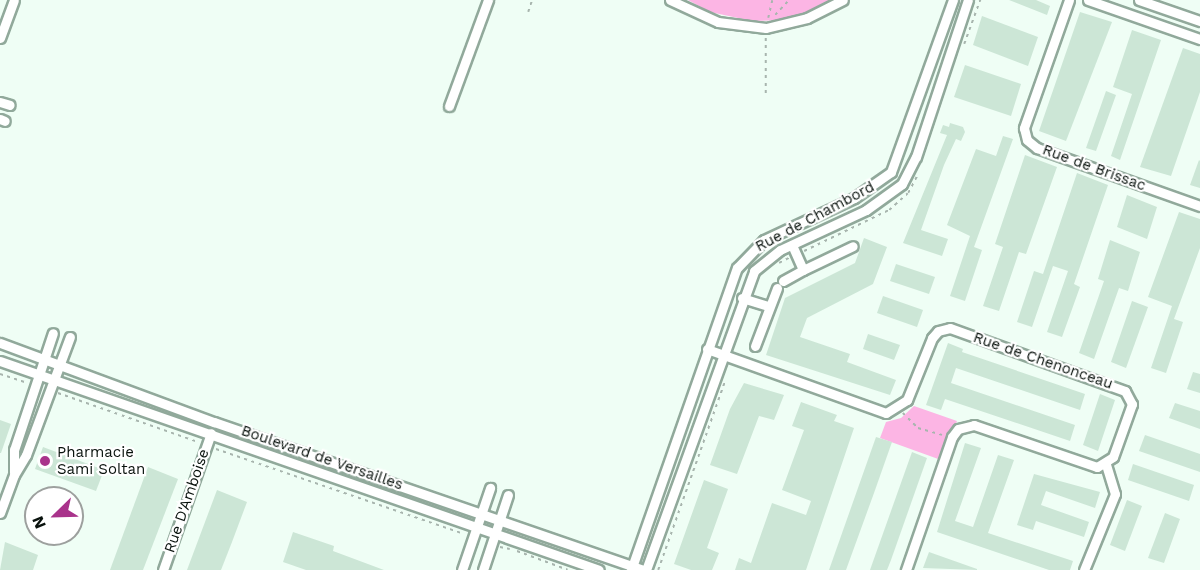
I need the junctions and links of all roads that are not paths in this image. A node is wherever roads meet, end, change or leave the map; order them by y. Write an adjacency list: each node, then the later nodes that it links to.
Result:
1 (14, 0): 11 (street)
2 (488, 0): 15 (street)
3 (670, 0): 4 (street)
4 (843, 0)
5 (953, 0): 26 (street, Rue de Chambord)
6 (968, 0): 17 (street, Rue de Chambord)
7 (1069, 0): 16 (street, Rue de Brissac)
8 (1088, 0): 12 (street)
9 (1139, 0): 10 (street)
10 (1200, 21)
11 (0, 38)
12 (1200, 39)
13 (0, 102): 14 (street)
14 (10, 105)
15 (449, 106)
16 (1200, 206)
17 (792, 244): 19 (street); 20 (street, Rue de Chambord)
18 (853, 246): 19 (street)
19 (803, 270): 21 (street)
20 (742, 298): 21 (street); 27 (street, Rue de Chambord)
21 (769, 306): 25 (street)
22 (53, 333): 28 (street)
23 (70, 337): 30 (street)
24 (0, 343): 28 (street, Boulevard de Versailles)
25 (755, 346)
26 (706, 349): 27 (street); 43 (street, Rue de Chambord)
27 (722, 355): 34 (street, Rue de Chenonceau); 48 (street, Rue de Chambord)
28 (45, 358): 30 (street, Boulevard de Versailles); 31 (street)
29 (0, 361): 31 (street, Boulevard de Versailles)
30 (59, 367): 32 (street); 38 (street, Boulevard de Versailles)
31 (39, 374): 32 (street, Boulevard de Versailles); 35 (street)
32 (55, 380): 33 (street, Boulevard de Versailles); 35 (street)
33 (211, 433): 41 (street, Boulevard de Versailles); 44 (street, Rue D'Amboise)
34 (1106, 464): 49 (street); 50 (street)
35 (14, 475): 39 (street)
36 (490, 488): 38 (street)
37 (508, 495): 40 (street)
38 (480, 512): 40 (street, Boulevard de Versailles); 41 (street)
39 (0, 513)
40 (500, 518): 42 (street); 43 (street, Boulevard de Versailles)
41 (475, 528): 42 (street, Boulevard de Versailles); 45 (street)
42 (495, 534): 46 (street); 47 (street, Boulevard de Versailles)
43 (630, 568): 48 (street, Boulevard de Versailles)
44 (163, 570)
45 (462, 570)
46 (483, 570)
47 (599, 570)
48 (645, 570)
49 (906, 570)
50 (1084, 570)

